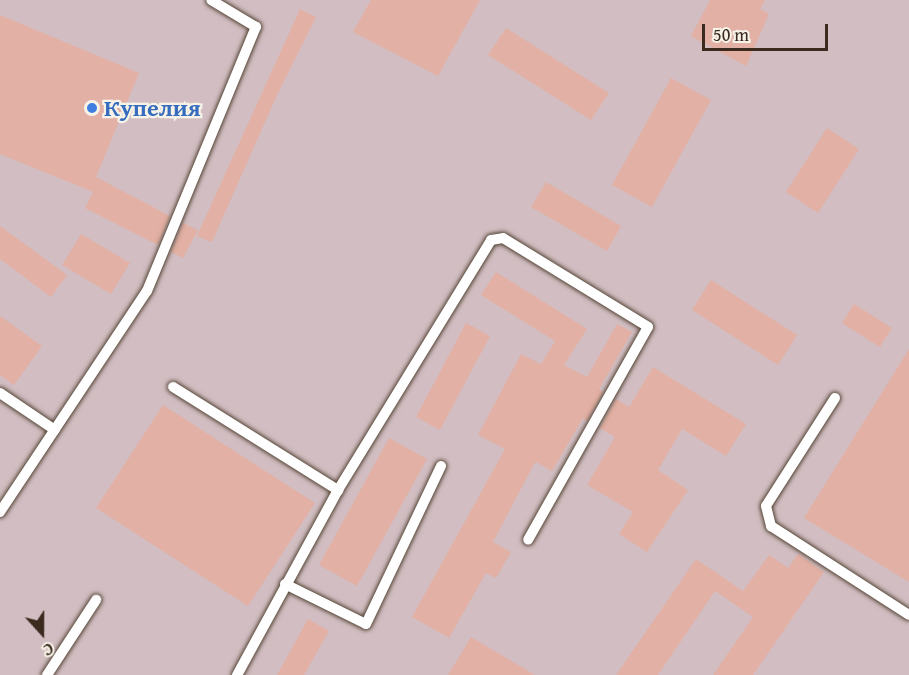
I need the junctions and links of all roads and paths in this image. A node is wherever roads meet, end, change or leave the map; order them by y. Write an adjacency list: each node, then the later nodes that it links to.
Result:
1 (211, 0): 5 (lane)
2 (173, 387): 7 (lane)
3 (0, 393): 5 (lane)
4 (835, 398): 12 (lane)
5 (55, 429): 8 (lane)
6 (441, 466): 10 (lane)
7 (338, 489): 9 (lane); 10 (lane)
8 (0, 512)
9 (528, 540)
10 (285, 584): 14 (lane)
11 (96, 600): 13 (lane)
12 (909, 615)
13 (47, 675)
14 (237, 675)

